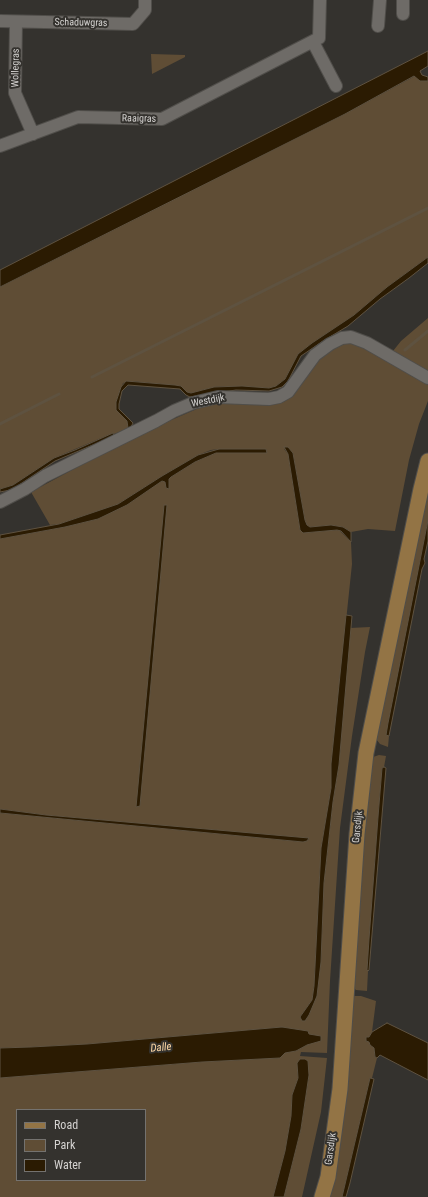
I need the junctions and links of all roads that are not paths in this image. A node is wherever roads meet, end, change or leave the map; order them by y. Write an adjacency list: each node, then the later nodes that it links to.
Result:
1 (145, 0): 7 (street, Schaduwgras)
2 (320, 0): 9 (street)
3 (380, 0): 8 (street)
4 (404, 0): 5 (street)
5 (403, 14)
6 (0, 22): 7 (street, Schaduwgras)
7 (16, 22): 11 (street, Wollegras)
8 (378, 26)
9 (313, 42): 10 (street); 11 (street, Raaigras)
10 (336, 86)
11 (33, 134): 12 (street, Raaigras)
12 (0, 146)
13 (428, 378): 15 (street, Westdijk)
14 (428, 461): 16 (main road, Garsdijk)
15 (0, 502)
16 (322, 1197)

